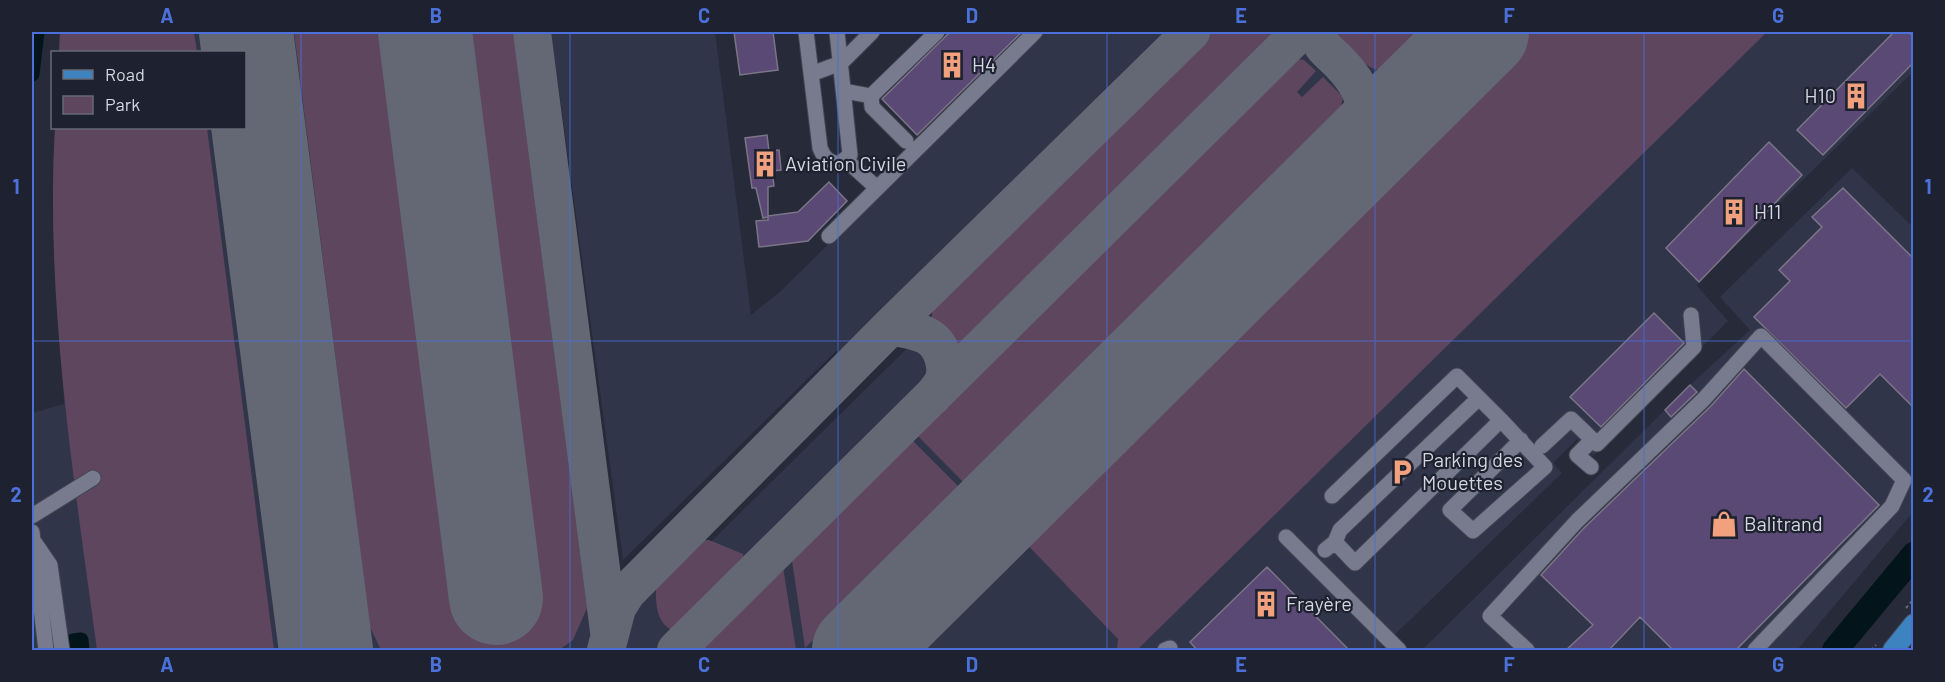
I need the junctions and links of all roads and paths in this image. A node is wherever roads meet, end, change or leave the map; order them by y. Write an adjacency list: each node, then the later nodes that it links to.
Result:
1 (806, 32): 7 (street)
2 (837, 32): 6 (street)
3 (872, 32): 6 (street)
4 (937, 32): 9 (street)
5 (1035, 32): 12 (street)
6 (841, 63): 7 (street); 8 (street)
7 (811, 74): 11 (street)
8 (844, 91): 9 (street); 11 (street)
9 (871, 96): 10 (street)
10 (906, 141)
11 (846, 160): 12 (street)
12 (877, 188): 13 (street)
13 (829, 236)
14 (1691, 315): 18 (street)
15 (1479, 398): 16 (street); 22 (street); 26 (street)
16 (1502, 420): 17 (street); 26 (street)
17 (1521, 440): 17 (street)
18 (1592, 440): 19 (street); 20 (street)
19 (1542, 446)
20 (1591, 467)
21 (93, 478): 23 (street)
22 (1332, 496)
23 (32, 516)
24 (32, 536): 28 (street); 31 (street)
25 (1286, 537): 27 (street)
26 (1328, 547): 27 (street)
27 (1311, 562): 32 (street)
28 (37, 623): 30 (street)
29 (1914, 624): 35 (main road)
30 (46, 651)
31 (62, 651)
32 (1399, 651)
33 (1527, 651): 34 (street)
34 (1755, 651)
35 (1893, 651)

